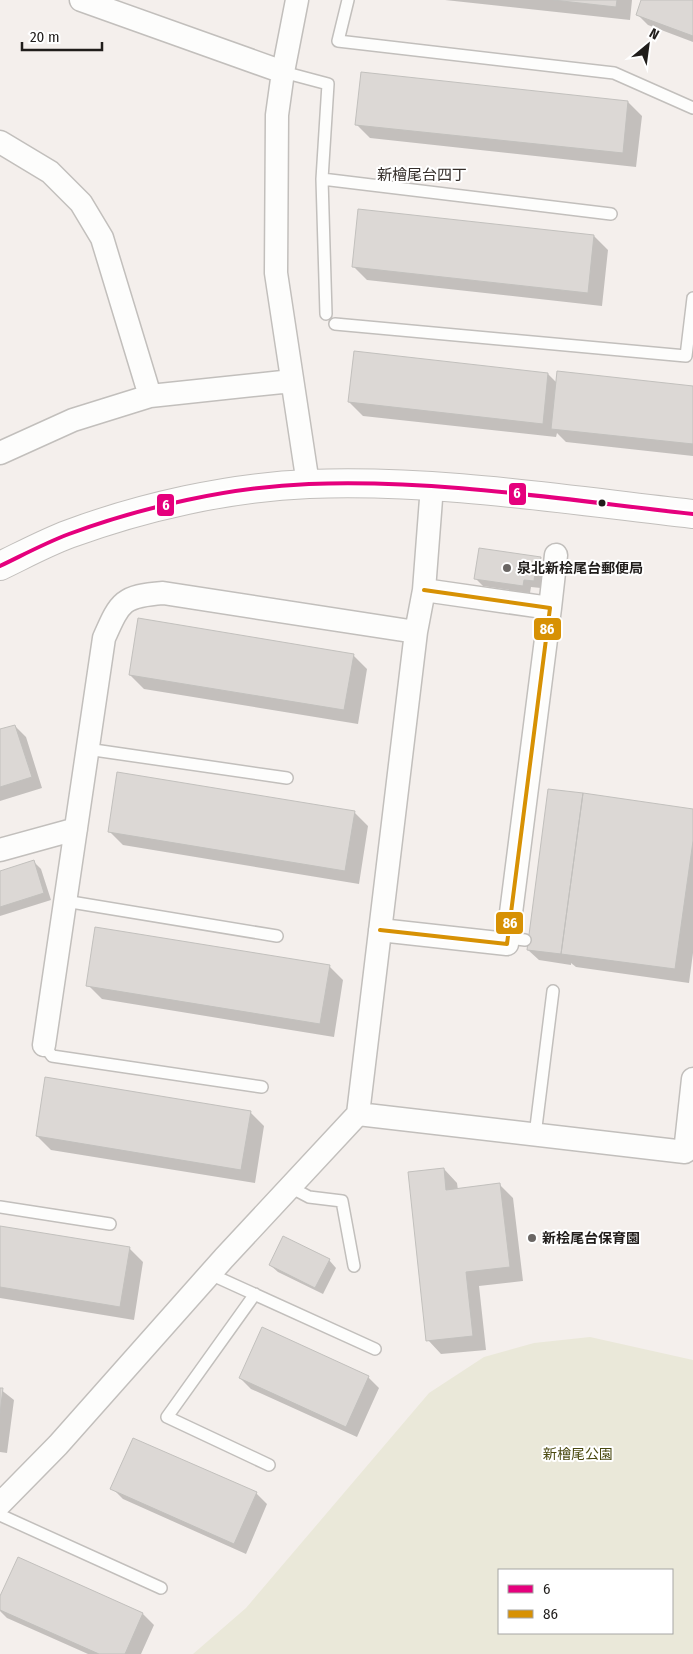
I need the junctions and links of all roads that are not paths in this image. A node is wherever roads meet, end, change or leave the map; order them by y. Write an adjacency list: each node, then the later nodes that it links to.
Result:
1 (81, 0): 4 (street)
2 (297, 0): 4 (street)
3 (348, 0): 5 (lane)
4 (282, 72): 7 (lane); 12 (street)
5 (693, 108)
6 (0, 142): 13 (street)
7 (322, 178): 8 (lane); 10 (lane)
8 (611, 214)
9 (693, 298): 11 (lane)
10 (326, 314)
11 (335, 324)
12 (292, 381): 13 (street); 15 (street)
13 (150, 396): 14 (street)
14 (0, 453)
15 (308, 484): 16 (street); 19 (street)
16 (432, 486): 17 (street); 20 (street)
17 (693, 514)
18 (556, 555): 21 (street)
19 (0, 566)
20 (424, 590): 21 (street); 22 (street)
21 (550, 608): 28 (street)
22 (416, 632): 23 (street); 28 (street)
23 (87, 749): 24 (lane); 25 (street)
24 (287, 778)
25 (76, 828): 26 (street); 27 (street)
26 (0, 850)
27 (65, 901): 29 (lane); 31 (street)
28 (380, 930): 34 (street)
29 (277, 936)
30 (553, 991): 35 (lane)
31 (44, 1045): 33 (lane)
32 (693, 1079): 35 (street)
33 (262, 1087)
34 (358, 1114): 35 (street); 36 (street)
35 (535, 1135)
36 (290, 1187): 39 (lane); 40 (street)
37 (0, 1207): 38 (lane)
38 (110, 1224)
39 (354, 1266)
40 (210, 1274): 41 (lane); 44 (street)
41 (255, 1294): 42 (lane); 43 (lane)
42 (375, 1349)
43 (269, 1465)
44 (0, 1504)
45 (0, 1514): 46 (lane)
46 (161, 1588)

